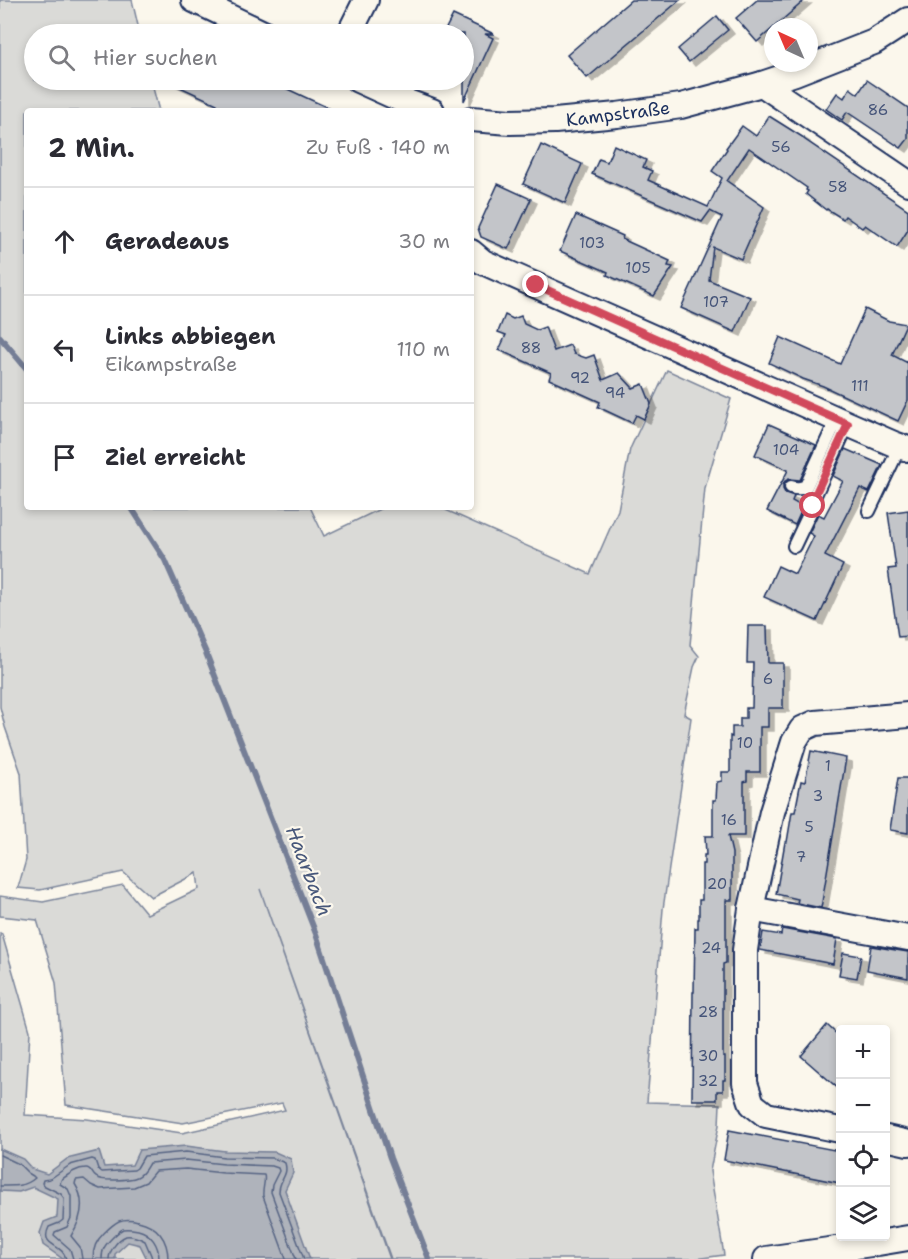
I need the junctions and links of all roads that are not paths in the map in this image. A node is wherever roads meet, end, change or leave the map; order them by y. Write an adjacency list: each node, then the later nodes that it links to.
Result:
1 (366, 0): 5 (street)
2 (208, 3): 4 (street)
3 (908, 20): 6 (street, Kampstraße)
4 (247, 24)
5 (354, 24)
6 (762, 84): 9 (street, Kampstraße); 10 (street)
7 (380, 90): 8 (street)
8 (423, 108)
9 (474, 119)
10 (908, 183)
11 (474, 254): 12 (street)
12 (843, 422): 13 (street); 14 (lane); 16 (lane)
13 (904, 447): 15 (lane)
14 (791, 487)
15 (868, 511)
16 (794, 546)
17 (908, 715): 18 (street)
18 (751, 909): 19 (street); 20 (street)
19 (908, 938)
20 (836, 1129)
21 (890, 1139): 22 (street)
22 (908, 1143)
23 (908, 1238): 24 (street)
24 (766, 1259)

